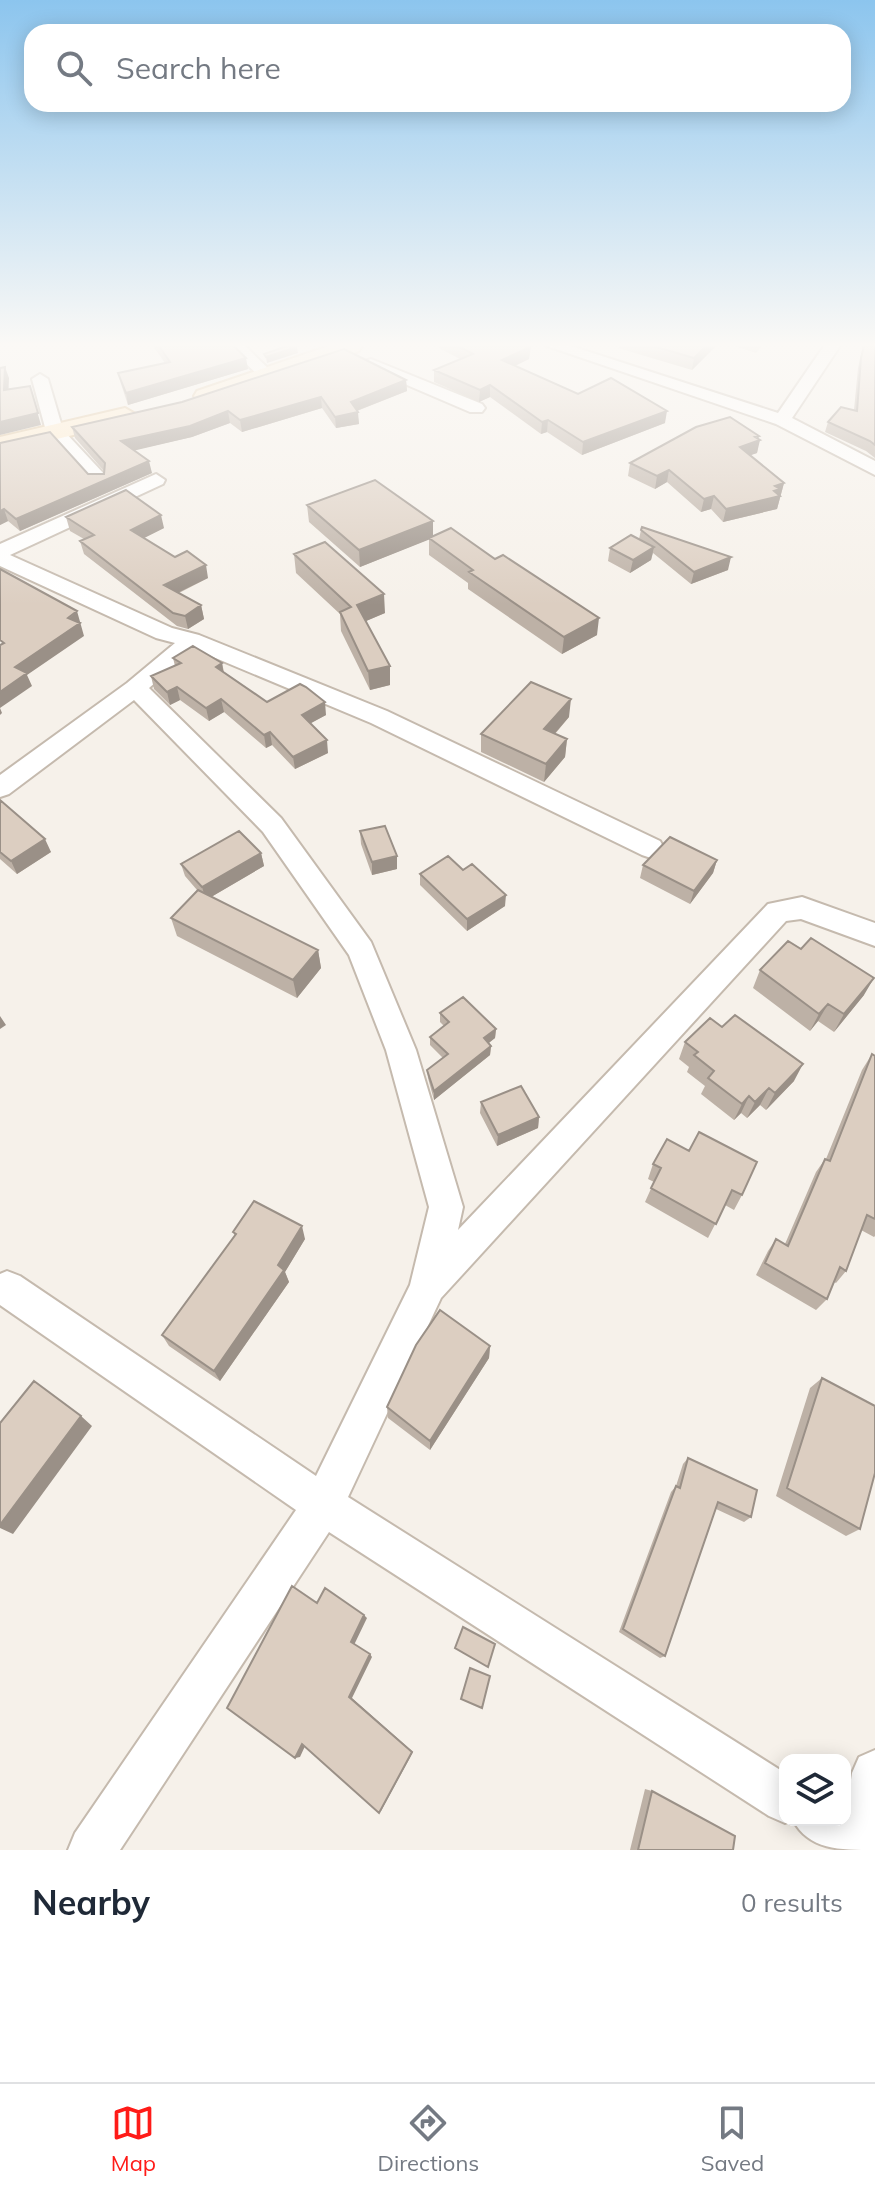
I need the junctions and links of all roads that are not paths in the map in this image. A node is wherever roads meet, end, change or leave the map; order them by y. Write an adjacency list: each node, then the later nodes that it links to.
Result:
1 (50, 432): 4 (street)
2 (56, 432): 6 (street)
3 (811, 432): 5 (street)
4 (0, 445)
5 (875, 469)
6 (98, 479)
7 (156, 480): 8 (street)
8 (0, 555): 9 (street)
9 (191, 640): 10 (street); 12 (street)
10 (135, 688): 11 (street); 15 (street)
11 (0, 788)
12 (651, 848)
13 (875, 935): 15 (street)
14 (7, 1289): 16 (street)
15 (427, 1289): 16 (street)
16 (323, 1505): 18 (street); 21 (street)
17 (875, 1773): 20 (street)
18 (779, 1796)
19 (825, 1826): 20 (street)
20 (860, 1849)
21 (92, 1850)

